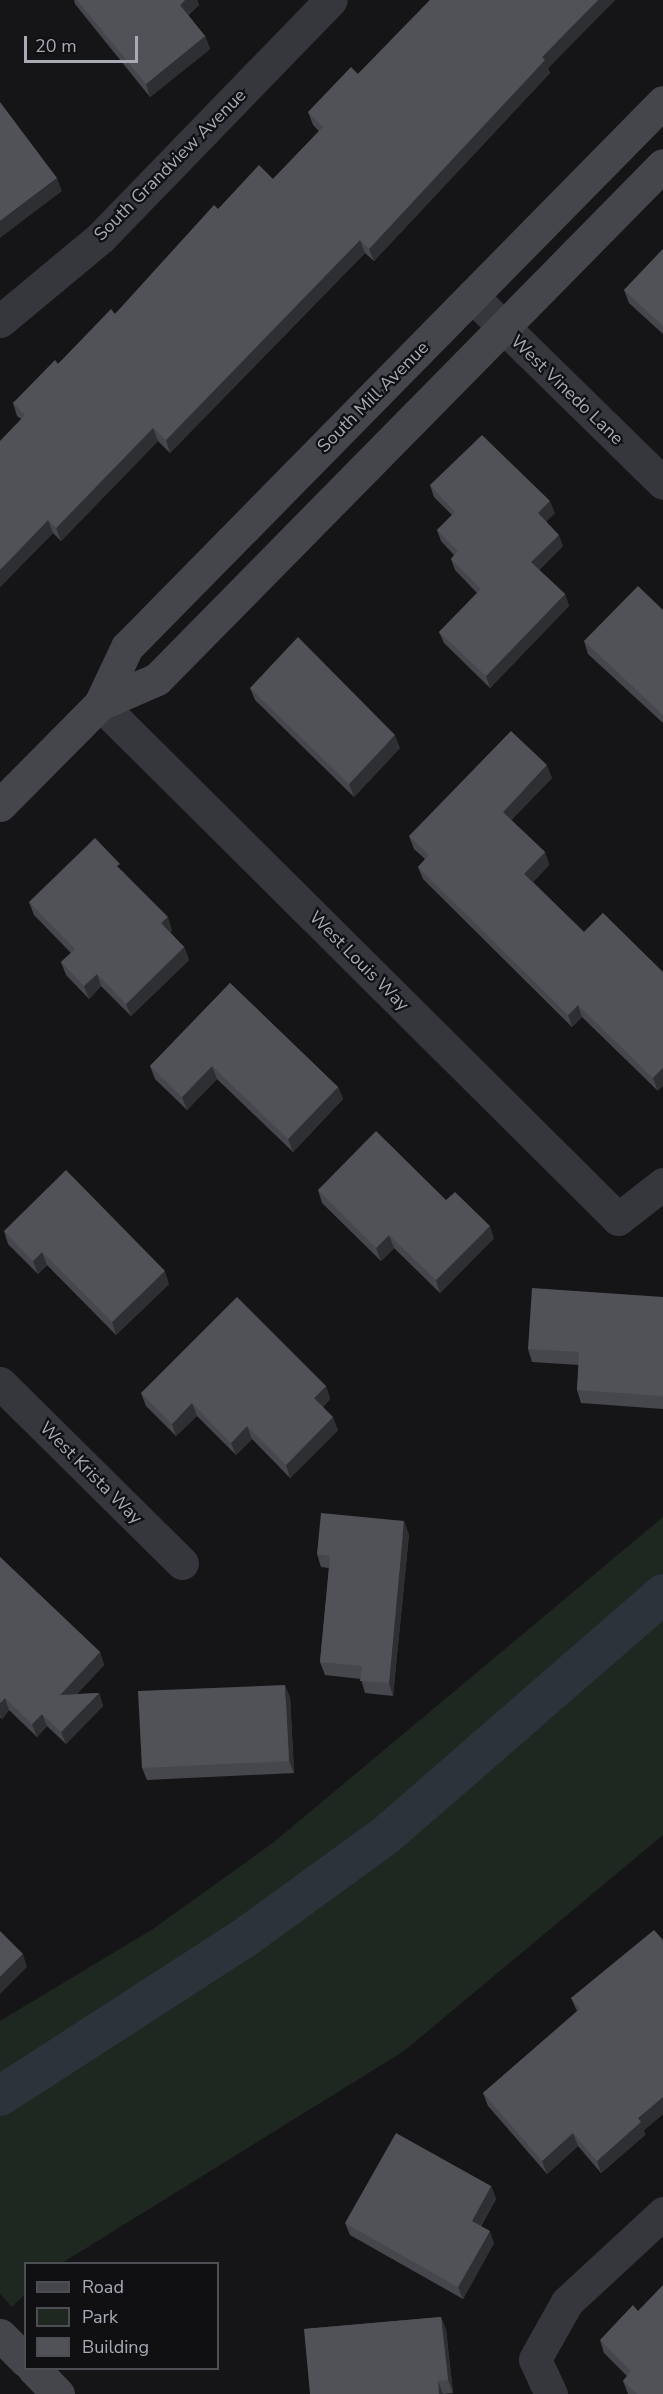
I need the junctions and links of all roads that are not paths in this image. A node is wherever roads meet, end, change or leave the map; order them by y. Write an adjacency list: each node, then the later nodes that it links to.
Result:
1 (331, 0): 5 (street, South Grandview Avenue)
2 (663, 102): 4 (street, South Mill Avenue)
3 (663, 165): 6 (street, South Mill Avenue)
4 (472, 296): 6 (street, West Vinedo Lane); 8 (street, South Mill Avenue)
5 (0, 321)
6 (503, 327): 7 (street, West Vinedo Lane); 8 (street, South Mill Avenue)
7 (663, 483)
8 (100, 704): 9 (street, South Mill Avenue); 10 (street, West Louis Way)
9 (0, 805)
10 (663, 1184)
11 (0, 1383): 12 (street, West Krista Way)
12 (182, 1563)
13 (663, 2213): 18 (street)
14 (0, 2335): 15 (street)
15 (24, 2359)
16 (35, 2370): 17 (street)
17 (58, 2394)
18 (551, 2394)

